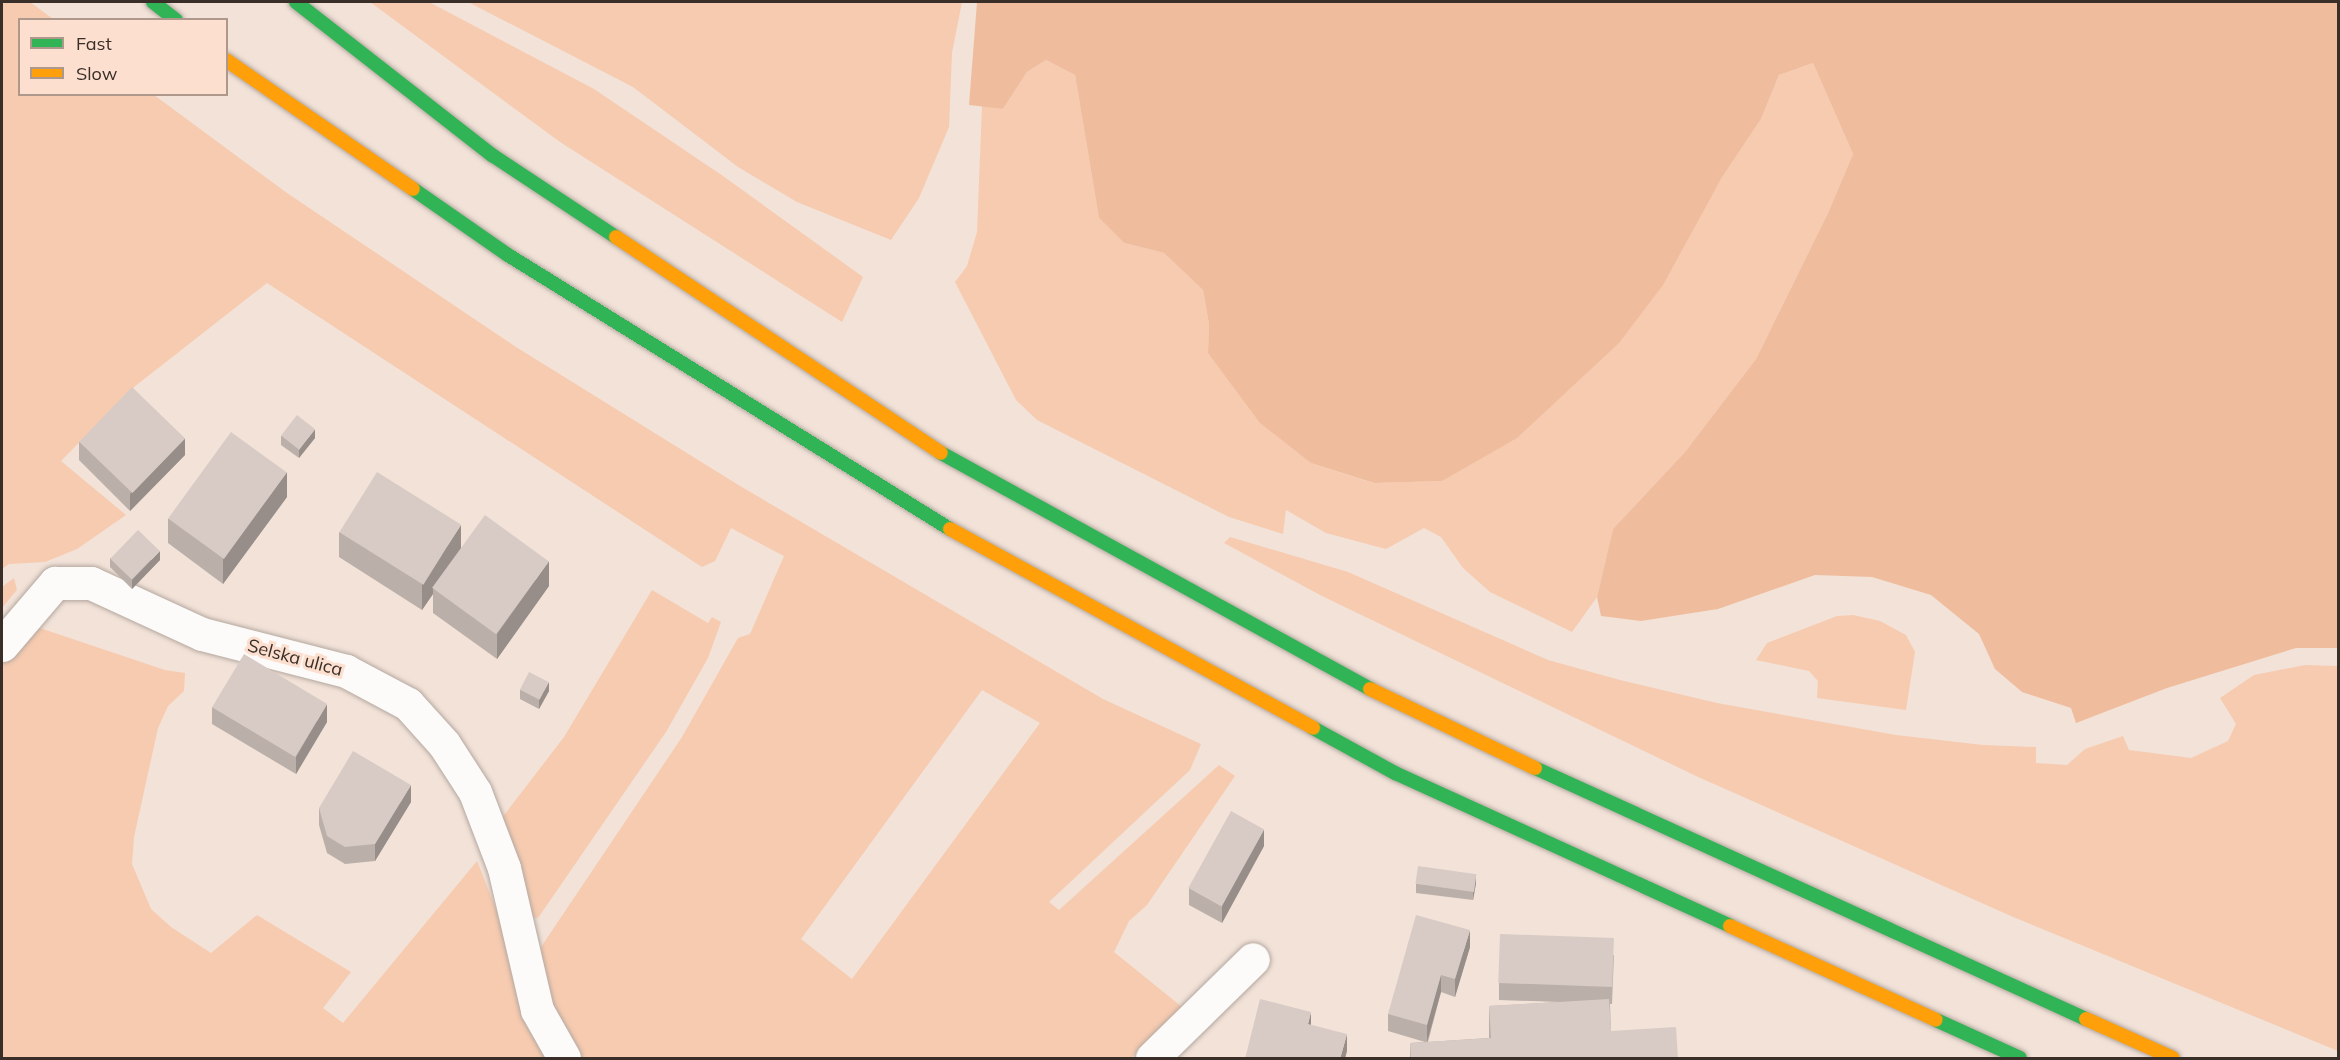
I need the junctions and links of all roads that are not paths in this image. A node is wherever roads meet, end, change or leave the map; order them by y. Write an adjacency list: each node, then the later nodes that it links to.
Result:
1 (153, 2): 3 (highway)
2 (296, 2): 10 (highway)
3 (173, 18)
4 (228, 61): 9 (highway)
5 (2, 645): 7 (street, Selska ulica)
6 (1253, 959): 8 (street)
7 (564, 1059)
8 (1152, 1059)
9 (2020, 1059)
10 (2173, 1059)

